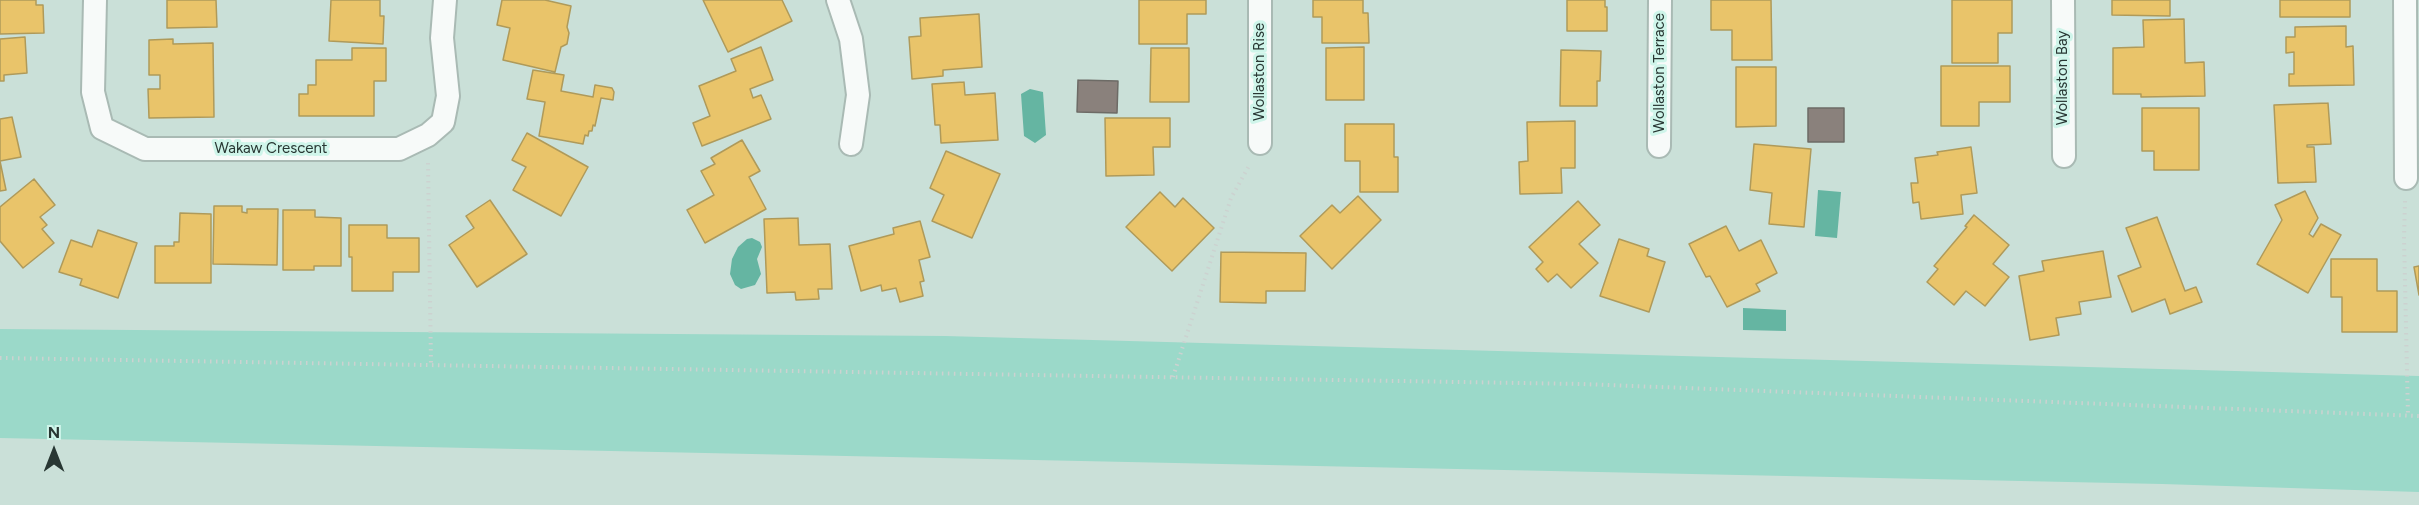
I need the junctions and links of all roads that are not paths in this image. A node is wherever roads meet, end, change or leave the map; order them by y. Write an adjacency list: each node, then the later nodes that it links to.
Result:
1 (95, 0): 2 (street, Wakaw Crescent)
2 (445, 0)
3 (838, 0): 9 (street)
4 (1260, 0): 8 (street, Wollaston Rise)
5 (1660, 0): 10 (street, Wollaston Terrace)
6 (2063, 0): 11 (street, Wollaston Bay)
7 (2405, 0): 12 (street)
8 (1260, 143)
9 (851, 144)
10 (1659, 146)
11 (2064, 156)
12 (2406, 178)

